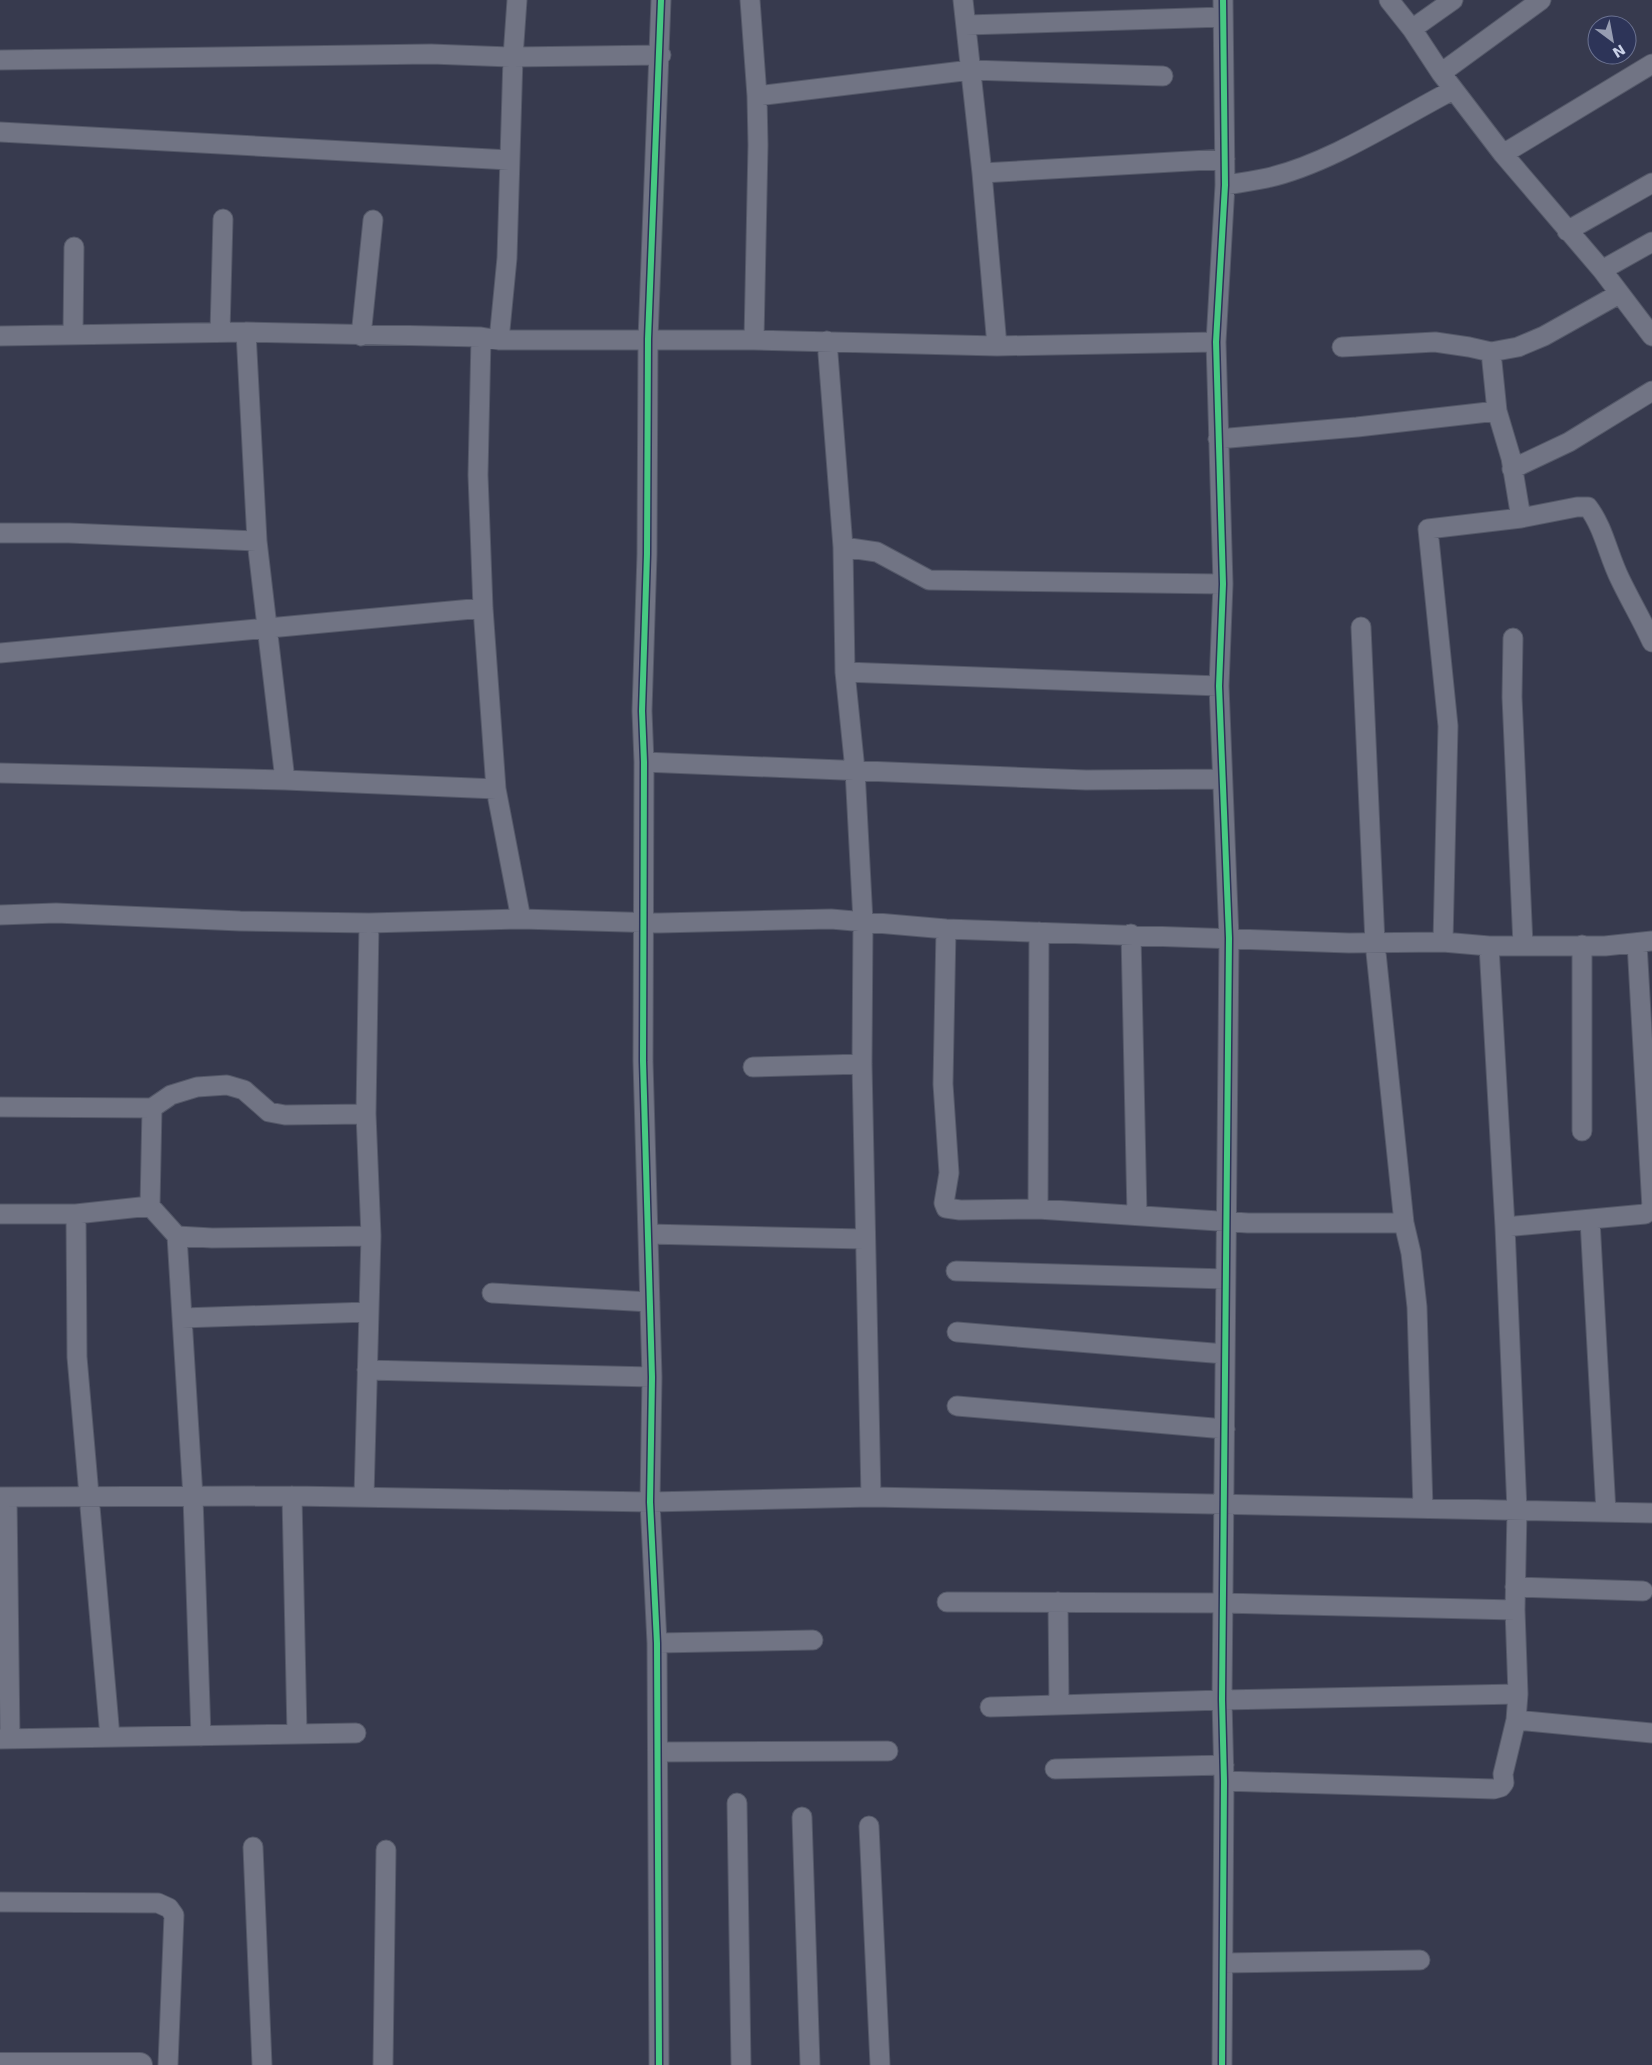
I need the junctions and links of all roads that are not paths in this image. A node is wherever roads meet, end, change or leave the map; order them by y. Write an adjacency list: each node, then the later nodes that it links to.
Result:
1 (517, 0): 12 (street)
2 (661, 0): 11 (street)
3 (750, 0): 19 (street)
4 (963, 0): 9 (street)
5 (1389, 0): 10 (street)
6 (1453, 0): 10 (street)
7 (1541, 0): 16 (street)
8 (1223, 8): 9 (street); 22 (street)
9 (966, 25): 15 (street)
10 (1412, 29): 16 (street)
11 (661, 55): 12 (street); 41 (street)
12 (513, 57): 13 (street); 23 (street)
13 (0, 60)
14 (1652, 64): 21 (street)
15 (971, 70): 17 (street); 19 (street); 24 (street)
16 (1441, 73): 18 (street)
17 (1163, 76)
18 (1453, 90): 21 (street); 26 (street)
19 (757, 96): 42 (street)
20 (0, 132): 23 (street)
21 (1503, 154): 29 (street)
22 (1225, 159): 24 (street); 26 (street)
23 (509, 160): 40 (street)
24 (982, 173): 45 (street)
25 (1652, 183): 29 (street)
26 (1225, 185): 44 (street)
27 (223, 220): 34 (street)
28 (373, 220): 38 (street)
29 (1567, 230): 32 (street)
30 (1652, 242): 32 (street)
31 (74, 247): 36 (street)
32 (1602, 270): 33 (street)
33 (1619, 294): 39 (street); 47 (street)
34 (220, 332): 35 (street); 36 (street)
35 (246, 332): 38 (street); 54 (street)
36 (73, 334): 37 (street)
37 (0, 336)
38 (361, 336): 40 (street)
39 (1652, 336)
40 (490, 339): 41 (street); 57 (street)
41 (648, 339): 42 (street); 65 (street)
42 (754, 340): 43 (street)
43 (826, 341): 45 (street); 55 (street)
44 (1216, 342): 45 (street); 50 (street)
45 (997, 346)
46 (1342, 348): 47 (street)
47 (1491, 352): 49 (street)
48 (1652, 391): 51 (street)
49 (1497, 412): 50 (street); 51 (street)
50 (1218, 439): 56 (street)
51 (1512, 469): 52 (street)
52 (1521, 518): 61 (street); 80 (street)
53 (0, 533): 54 (street)
54 (257, 541): 59 (street)
55 (843, 547): 56 (street); 63 (street)
56 (1223, 584): 64 (street)
57 (483, 608): 59 (street); 70 (street)
58 (1360, 627): 82 (street)
59 (267, 628): 62 (street); 69 (street)
60 (1513, 638): 85 (street)
61 (1652, 642)
62 (0, 653)
63 (846, 672): 64 (street); 66 (street)
64 (1219, 686): 68 (street)
65 (644, 762): 66 (street); 75 (street)
66 (855, 770): 68 (street); 73 (street)
67 (0, 773): 69 (street)
68 (1221, 779): 79 (street)
69 (285, 780): 70 (street)
70 (496, 789): 72 (street)
71 (0, 915): 74 (street)
72 (521, 919): 74 (street); 75 (street)
73 (864, 921): 75 (street); 76 (street); 86 (street)
74 (369, 923): 90 (street)
75 (643, 923): 101 (street)
76 (946, 928): 77 (street); 93 (street)
77 (1040, 932): 78 (street); 93 (street)
78 (1131, 934): 79 (street); 96 (street)
79 (1229, 938): 82 (street); 97 (street)
80 (1443, 942): 82 (street); 84 (street)
81 (1645, 942): 83 (street); 98 (street)
82 (1375, 943): 99 (street)
83 (1582, 945): 85 (street); 91 (street)
84 (1489, 946): 85 (street); 100 (street)
85 (1523, 946)
86 (862, 1064): 87 (street); 104 (street)
87 (753, 1066)
88 (0, 1107): 89 (street)
89 (152, 1108): 90 (street); 92 (street)
90 (366, 1114): 103 (street)
91 (1582, 1131)
92 (150, 1206): 95 (street); 102 (street)
93 (1038, 1209): 96 (street)
94 (0, 1214): 95 (street)
95 (76, 1214): 119 (street)
96 (1136, 1215): 97 (street)
97 (1228, 1220): 99 (street); 106 (street)
98 (1590, 1220): 100 (street); 127 (street)
99 (1404, 1223): 125 (street)
100 (1505, 1227): 126 (street)
101 (648, 1234): 104 (street); 108 (street)
102 (177, 1236): 103 (street); 110 (street)
103 (371, 1236): 109 (street)
104 (864, 1239): 122 (street)
105 (956, 1271): 106 (street)
106 (1225, 1279): 112 (street)
107 (492, 1293): 108 (street)
108 (650, 1302): 114 (street)
109 (368, 1312): 110 (street); 113 (street)
110 (182, 1318): 120 (street)
111 (957, 1332): 112 (street)
112 (1225, 1354): 116 (street)
113 (367, 1370): 114 (street); 121 (street)
114 (652, 1376): 123 (street)
115 (957, 1406): 116 (street)
116 (1225, 1429): 124 (street)
117 (292, 1496): 120 (street); 121 (street); 144 (street)
118 (4, 1497): 119 (street); 147 (street)
119 (88, 1497): 120 (street); 146 (street)
120 (193, 1497): 145 (street)
121 (364, 1497): 123 (street)
122 (871, 1497): 123 (street); 124 (street)
123 (650, 1502): 136 (street)
124 (1224, 1504): 125 (street); 133 (street)
125 (1423, 1508): 126 (street)
126 (1517, 1510): 127 (street); 129 (street)
127 (1606, 1512): 128 (street)
128 (1652, 1513)
129 (1515, 1587): 130 (street); 134 (street)
130 (1643, 1591)
131 (947, 1602): 132 (street)
132 (1058, 1602): 133 (street); 139 (street)
133 (1223, 1603): 134 (street); 138 (street)
134 (1515, 1610): 137 (street)
135 (813, 1640): 136 (street)
136 (657, 1643): 149 (street)
137 (1518, 1694): 138 (street); 141 (street)
138 (1222, 1700): 139 (street); 151 (street)
139 (1059, 1705): 140 (street)
140 (990, 1707)
141 (1516, 1720): 143 (street); 151 (street)
142 (356, 1733): 144 (street)
143 (1652, 1733)
144 (297, 1734): 145 (street)
145 (201, 1736): 146 (street)
146 (110, 1737): 147 (street)
147 (5, 1739)
148 (888, 1751): 149 (street)
149 (658, 1752): 166 (street)
150 (1055, 1769): 151 (street)
151 (1224, 1773): 159 (street)
152 (737, 1803): 167 (street)
153 (802, 1817): 168 (street)
154 (869, 1826): 169 (street)
155 (253, 1847): 164 (street)
156 (386, 1850): 165 (street)
157 (0, 1902): 163 (street)
158 (1420, 1960): 159 (street)
159 (1223, 1964): 170 (street)
160 (0, 2065): 161 (street)
161 (124, 2065): 162 (street)
162 (140, 2065)
163 (168, 2065)
164 (262, 2065)
165 (383, 2065)
166 (659, 2065)
167 (741, 2065)
168 (810, 2065)
169 (880, 2065)
170 (1222, 2065)

